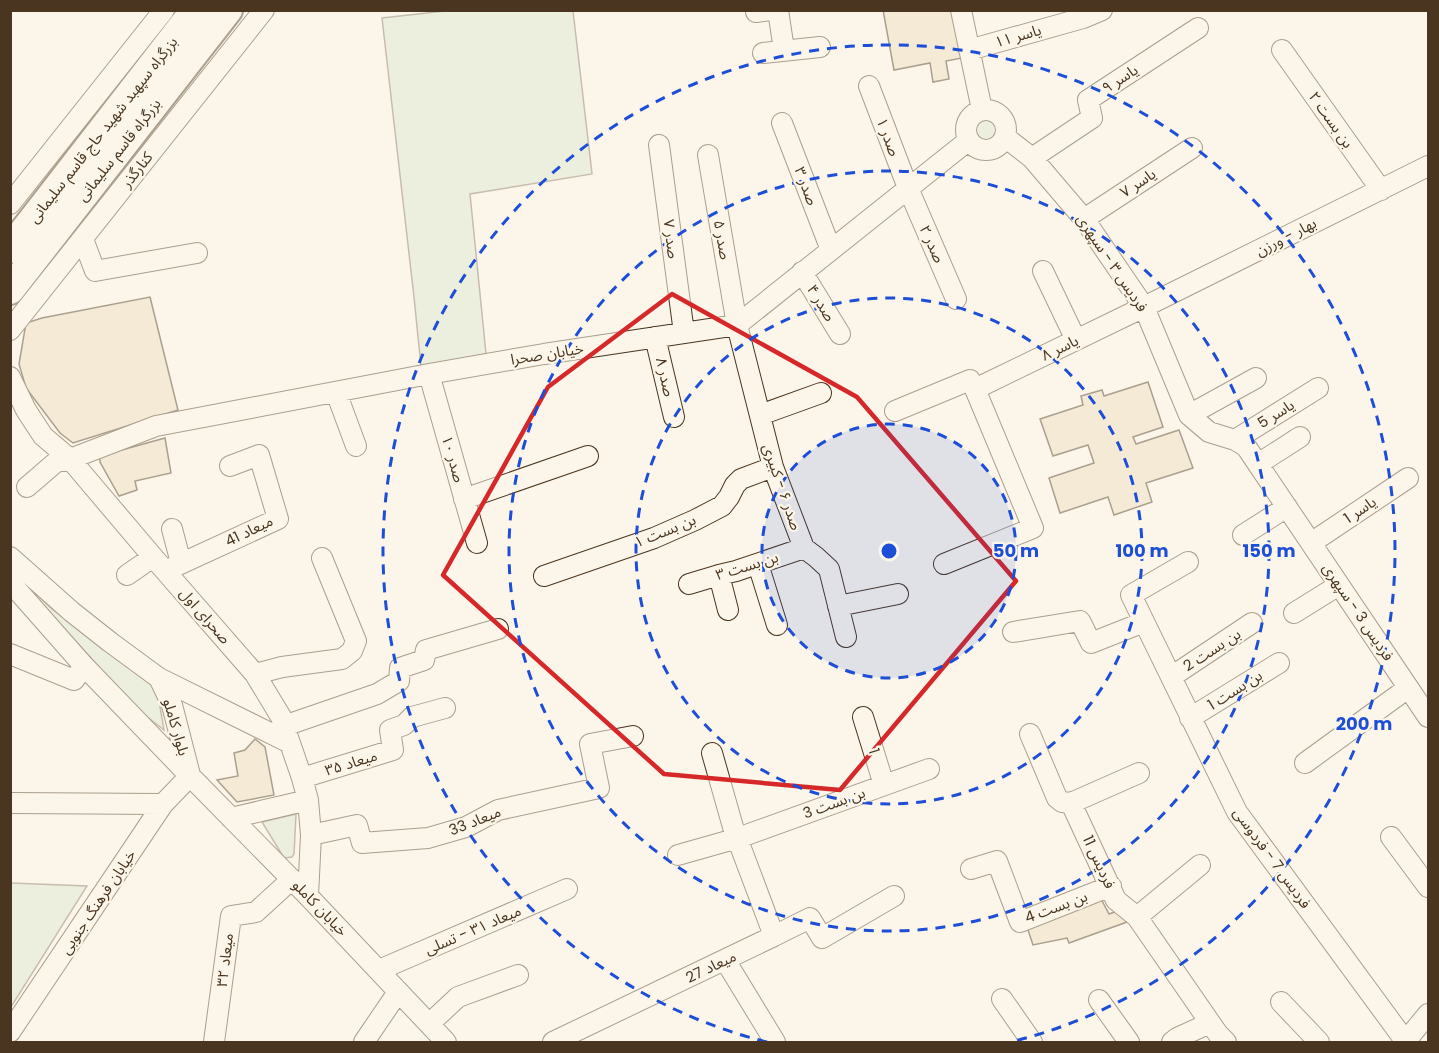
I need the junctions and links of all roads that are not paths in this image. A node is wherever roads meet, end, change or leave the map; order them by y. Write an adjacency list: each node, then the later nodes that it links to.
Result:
1 (164, 10): 27 (street)
2 (195, 10): 30 (highway, بزرگراه سپهبد شهید حاج قاسم سلیمانی)
3 (228, 10): 35 (highway, بزرگراه قاسم سلیمانی)
4 (264, 10): 29 (street, کنارگذر)
5 (778, 10): 11 (street)
6 (961, 10): 12 (street)
7 (1102, 10): 8 (street, یاسر ۱۱)
8 (1082, 14): 12 (street, یاسر ۱۱)
9 (1198, 28): 23 (street, یاسر ۹)
10 (820, 47): 11 (street)
11 (784, 50): 14 (street)
12 (969, 50): 16 (street)
13 (1282, 50): 26 (street, بن بست ۲)
14 (763, 53)
15 (869, 86): 25 (street, صدر ۱)
16 (982, 110): 18 (street); 19 (street)
17 (782, 123): 31 (street, صدر ۳)
18 (1005, 137): 19 (street); 23 (street, فردیس ۳ - سپهری)
19 (969, 140): 25 (street)
20 (659, 145): 40 (street, صدر ۷)
21 (1192, 148): 28 (street, یاسر ۷)
22 (708, 155): 38 (street, صدر ۵)
23 (1032, 158): 28 (street, فردیس ۳ - سپهری)
24 (1428, 166): 26 (street, بهار - ورزن)
25 (908, 188): 31 (street); 36 (street, صدر ۲)
26 (1380, 190): 37 (street, بهار - ورزن)
27 (10, 204)
28 (1084, 219): 37 (street, فردیس ۳ - سپهری)
29 (83, 239): 32 (street); 39 (street, کنارگذر)
30 (10, 249)
31 (831, 250): 34 (street)
32 (197, 253)
33 (1043, 271): 43 (street)
34 (802, 273): 38 (street); 41 (street, صدر ۴)
35 (10, 290)
36 (956, 299)
37 (1144, 307): 43 (street, یاسر ۸); 53 (street, فردیس ۳ - سپهری)
38 (737, 325): 40 (street, خیابان صحرا); 52 (street, صدر ۶ - کبیری)
39 (10, 330)
40 (684, 333): 42 (street, خیابان صحرا)
41 (840, 334)
42 (655, 337): 44 (street, خیابان صحرا); 54 (street, صدر ۸)
43 (1076, 340): 48 (street, یاسر ۸)
44 (429, 374): 49 (street, خیابان صحرا); 65 (street, صدر ۱۰)
45 (10, 377): 59 (street, صحرای اول)
46 (1256, 378): 53 (street)
47 (1318, 388): 56 (street, یاسر 5)
48 (975, 389): 51 (street); 77 (street)
49 (336, 392): 57 (street); 59 (street, خیابان صحرا)
50 (821, 393): 52 (street)
51 (895, 411)
52 (760, 415): 62 (street, صدر ۶ - کبیری)
53 (1189, 416): 56 (street)
54 (674, 417)
55 (1300, 437): 60 (street)
56 (1241, 444): 60 (street, فردیس 3 - سپهری)
57 (356, 446)
58 (588, 456): 65 (street)
59 (70, 459): 64 (street, خیابان صحرا); 75 (street, صحرای اول)
60 (1258, 464): 66 (street, فردیس 3 - سپهری)
61 (230, 466): 75 (street, میعاد 41)
62 (773, 467): 71 (street, صدر ۶ - کبیری); 80 (street, بن بست ۱)
63 (1408, 478): 70 (street, یاسر 1)
64 (27, 488)
65 (464, 500): 69 (street, صدر ۱۰)
66 (1287, 507): 68 (street); 70 (street, فردیس 3 - سپهری)
67 (172, 529): 75 (street)
68 (1243, 535)
69 (477, 543)
70 (1311, 543): 83 (street, فردیس 3 - سپهری)
71 (804, 548): 76 (street, بن بست ۳); 85 (street, صدر ۶ - کبیری)
72 (10, 557): 99 (street, بلوار کاملو)
73 (322, 558): 97 (street)
74 (1188, 562): 88 (street, فردیس 7 - فردوسی)
75 (166, 564): 78 (street); 97 (street, صحرای اول)
76 (758, 564): 79 (street, بن بست ۳); 90 (street)
77 (944, 564)
78 (127, 575)
79 (719, 575): 82 (street, بن بست ۳); 86 (street)
80 (544, 576)
81 (10, 582): 96 (street, بلوار کاملو)
82 (689, 584)
83 (1339, 585): 87 (street); 100 (street, فردیس 3 - سپهری)
84 (898, 594): 85 (street)
85 (838, 606): 93 (street, صدر ۶ - کبیری)
86 (728, 610)
87 (1294, 613)
88 (1144, 622): 92 (street); 98 (street, فردیس 7 - فردوسی)
89 (1252, 623): 98 (street, بن بست 2)
90 (777, 625)
91 (498, 629): 105 (street)
92 (1013, 632)
93 (846, 637)
94 (10, 654): 96 (street)
95 (1279, 663): 104 (street, بن بست 1)
96 (84, 666): 112 (street, بلوار کاملو)
97 (255, 674): 105 (street, صحرای اول)
98 (1171, 677): 104 (street, فردیس 7 - فردوسی)
99 (159, 678): 105 (street); 112 (street, بلوار کاملو)
100 (1408, 688): 103 (street, فردیس 3 - سپهری); 109 (street)
101 (445, 708): 113 (street, میعاد ۳۵)
102 (863, 717): 114 (street, 1)
103 (1428, 717)
104 (1191, 718): 156 (street, فردیس 7 - فردوسی)
105 (287, 734): 113 (street, صحرای اول)
106 (1030, 734): 117 (street, فردیس 11)
107 (633, 736): 122 (street, میعاد 33)
108 (712, 753): 121 (street)
109 (1305, 763)
110 (929, 769): 114 (street, بن بست 3)
111 (1138, 773): 117 (street)
112 (190, 776): 118 (street, خیابان فرهنگ جنوبی); 119 (street, خیابان کاملو)
113 (302, 778): 115 (street, صحرای اول)
114 (884, 785): 121 (street, بن بست 3)
115 (308, 800): 119 (street); 122 (street, صحرای اول)
116 (10, 802): 118 (street)
117 (1071, 803): 128 (street, فردیس 11)
118 (164, 804): 145 (street, خیابان فرهنگ جنوبی)
119 (231, 818): 124 (street, خیابان کاملو)
120 (1391, 837): 129 (street)
121 (738, 838): 123 (street, بن بست 3); 134 (street)
122 (311, 842): 124 (street); 131 (street, صحرای اول)
123 (678, 855)
124 (276, 863): 127 (street, خیابان کاملو)
125 (1200, 865): 133 (street)
126 (971, 869): 128 (street, بن بست 4)
127 (292, 879): 131 (street, خیابان کاملو); 146 (street, میعاد ۳۲)
128 (1111, 886): 133 (street, فردیس 11)
129 (1428, 887)
130 (567, 889): 136 (street, میعاد ۳۱ - تسلی)
131 (308, 896): 136 (street, خیابان کاملو)
132 (894, 896): 134 (street)
133 (1137, 917): 143 (street, فردیس 11)
134 (774, 936): 135 (street, میعاد 27)
135 (725, 960): 149 (street, میعاد 27); 150 (street)
136 (379, 970): 138 (street, خیابان کاملو)
137 (518, 975): 144 (street)
138 (398, 992): 144 (street, خیابان کاملو); 147 (street)
139 (1002, 999): 151 (street)
140 (1099, 1000): 152 (street)
141 (1281, 1002): 155 (street)
142 (1428, 1014): 156 (street)
143 (1210, 1023): 153 (street); 154 (street, فردیس 11)
144 (429, 1024): 148 (street, خیابان کاملو)
145 (10, 1032)
146 (214, 1042)
147 (364, 1042)
148 (446, 1042)
149 (553, 1042)
150 (775, 1042)
151 (1032, 1042)
152 (1129, 1042)
153 (1172, 1042)
154 (1226, 1042)
155 (1318, 1042)
156 (1406, 1042)

